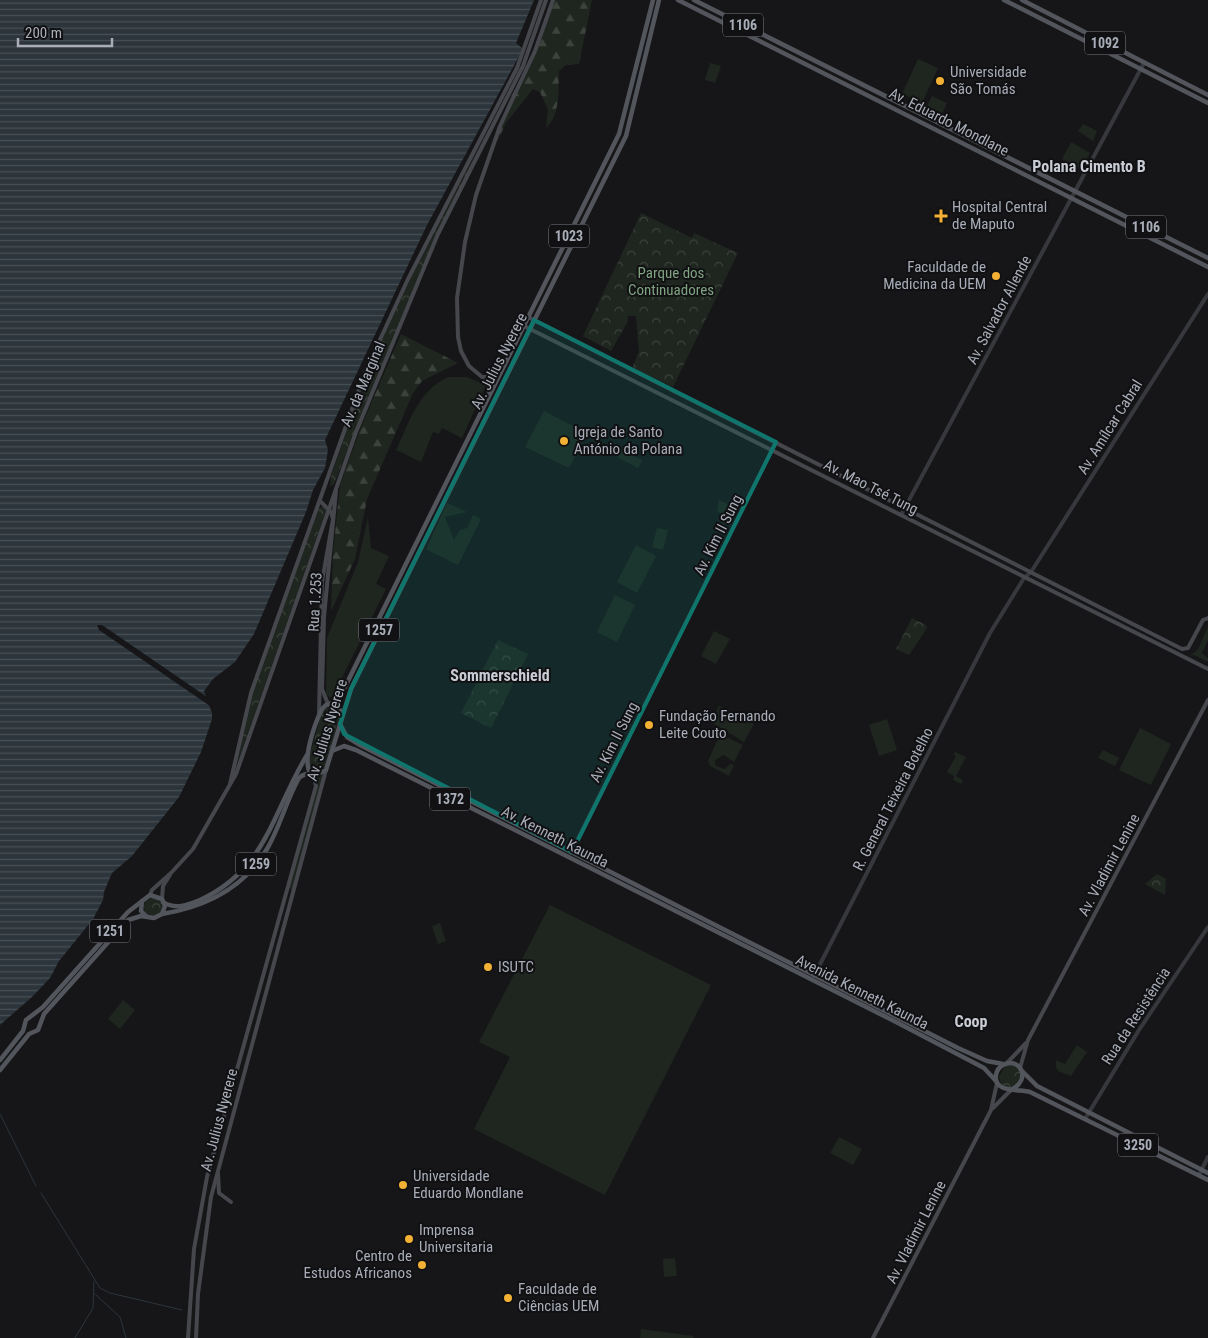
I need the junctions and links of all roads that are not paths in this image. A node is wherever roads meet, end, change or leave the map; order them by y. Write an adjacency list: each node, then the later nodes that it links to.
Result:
1 (544, 0): 9 (main road); 14 (main road, Av. da Marginal); 37 (main road, Av. da Marginal / 1251)
2 (553, 0): 9 (main road)
3 (653, 0): 21 (main road, Av. Julius Nyerere / 1023)
4 (659, 0): 22 (main road, Av. Julius Nyerere / 1023)
5 (678, 0): 17 (main road, Av. Eduardo Mondlane / 1106)
6 (694, 0): 16 (main road, Av. Eduardo Mondlane / 1106)
7 (1004, 0): 11 (main road, 1092)
8 (1022, 0): 10 (main road, 1092)
9 (548, 15): 15 (main road)
10 (1144, 63): 11 (street, Av. Salvador Allende); 12 (main road, 1092)
11 (1141, 69): 13 (main road, 1092); 16 (street, Av. Salvador Allende)
12 (1208, 95)
13 (1208, 103)
14 (488, 138): 15 (main road); 38 (main road, Av. da Marginal / 1251)
15 (496, 139): 28 (main road)
16 (1074, 192): 17 (street, Av. Salvador Allende); 18 (main road, Av. Eduardo Mondlane / 1106)
17 (1071, 198): 19 (main road, Av. Eduardo Mondlane); 43 (street, Av. Salvador Allende)
18 (1208, 258)
19 (1207, 266)
20 (1208, 294): 45 (street, Av. Amílcar Cabral)
21 (528, 317): 22 (main road, Av. Mao Tsé Tung); 23 (main road, Av. Julius Nyerere / 1023)
22 (534, 320): 24 (main road, Av. Julius Nyerere / 1023); 33 (main road, Av. Mao Tsé Tung)
23 (524, 326): 24 (main road, Av. Mao Tsé Tung); 25 (main road, Av. Julius Nyerere / 1023)
24 (529, 328): 26 (main road, Av. Julius Nyerere / 1023); 34 (main road, Av. Mao Tsé Tung)
25 (504, 364): 26 (main road); 27 (main road, Av. Julius Nyerere / 1023)
26 (510, 367): 29 (main road, Av. Julius Nyerere / 1023)
27 (501, 370): 28 (main road); 30 (main road, Av. Julius Nyerere / 1023)
28 (482, 377): 30 (main road)
29 (498, 392): 32 (main road, Av. Julius Nyerere / 1257)
30 (489, 394): 31 (main road, Av. Julius Nyerere / 1257)
31 (484, 404): 32 (main road); 35 (main road, Av. Julius Nyerere / 1257)
32 (490, 407): 36 (main road, Av. Julius Nyerere / 1257)
33 (776, 442): 34 (street, Av. Kim II Sung); 43 (main road, Av. Mao Tsé Tung)
34 (773, 449): 44 (main road, Av. Mao Tsé Tung); 50 (street, Av. Kim II Sung)
35 (461, 451): 36 (main road); 39 (main road, Av. Julius Nyerere / 1257)
36 (466, 454): 41 (main road, Av. Julius Nyerere / 1257)
37 (326, 485): 38 (main road); 40 (main road, Av. da Marginal / 1251)
38 (336, 488): 42 (main road, Av. da Marginal / 1251); 55 (main road, Rua 1.253)
39 (436, 499): 41 (main road); 47 (main road, Av. Julius Nyerere / 1257)
40 (320, 501): 42 (main road); 63 (main road, Av. da Marginal / 1251)
41 (442, 502): 48 (main road, Av. Julius Nyerere / 1257)
42 (328, 507): 57 (main road); 63 (main road, Av. da Marginal / 1251)
43 (905, 507): 44 (street, Av. Salvador Allende); 45 (main road, Av. Mao Tsé Tung)
44 (901, 515): 46 (main road, Av. Mao Tsé Tung)
45 (1031, 572): 46 (street, Av. Amílcar Cabral); 49 (main road, Av. Mao Tsé Tung)
46 (1024, 578): 53 (main road, Av. Mao Tsé Tung); 75 (street, R. General Teixeira Botelho)
47 (389, 594): 48 (main road); 51 (main road, Av. Julius Nyerere / 1257)
48 (395, 597): 52 (main road, Av. Julius Nyerere / 1257)
49 (1208, 618)
50 (679, 637): 64 (street, Av. Kim Il Sung)
51 (367, 640): 52 (main road); 55 (main road, Av. Julius Nyerere / 1257)
52 (372, 643): 56 (main road, Av. Julius Nyerere / 1257)
53 (1208, 669)
54 (1208, 700): 80 (main road, Av. Vladimir Lenine)
55 (331, 703): 56 (main road); 57 (main road, Av. Julius Nyerere)
56 (342, 712): 58 (main road, Av. Julius Nyerere)
57 (319, 715): 60 (main road)
58 (340, 724): 59 (main road, Av. Julius Nyerere); 64 (main road, 1372)
59 (332, 751): 61 (main road, Av. Julius Nyerere); 65 (main road, Av. Kenneth Kaunda / 1372)
60 (307, 755): 62 (main road); 69 (main road)
61 (326, 770): 62 (main road); 91 (main road, Av. Julius Nyerere)
62 (311, 774): 70 (main road, 1259); 97 (main road, Av. Julius Nyerere)
63 (229, 789): 66 (main road, Av. da Marginal / 1251)
64 (572, 852): 65 (street, Av. Kim Il Sung); 73 (main road, Av. Kenneth Kaunda)
65 (568, 858): 74 (main road, Av. Kenneth Kaunda / 1372)
66 (171, 873): 67 (main road, Av. da Marginal / 1251); 69 (main road)
67 (150, 895): 68 (main road, Av. da Marginal / 1251); 69 (main road)
68 (142, 901): 71 (main road, 1251); 76 (main road, Av. da Marginal / 1251)
69 (162, 901): 70 (main road)
70 (162, 914): 71 (main road, 1251)
71 (146, 916): 77 (main road, 1251)
72 (1208, 927): 88 (street, Rua da Resistência)
73 (771, 953): 75 (main road, Avenida Kenneth Kaunda)
74 (767, 958): 85 (main road, Avenida Kenneth Kaunda)
75 (814, 976): 82 (main road, Avenida Kenneth Kaunda)
76 (32, 1017): 77 (main road); 78 (main road, Av. da Marginal / 1251)
77 (41, 1025): 79 (main road, 1251)
78 (26, 1027): 79 (main road); 81 (main road, Av. da Marginal / 1251)
79 (32, 1032): 83 (main road, 1251)
80 (1027, 1043): 82 (main road, Av. Vladimir Lenine); 84 (main road, Av. Vladimir Lenine)
81 (0, 1060)
82 (1005, 1064): 84 (main road); 85 (main road)
83 (0, 1070)
84 (1021, 1070): 86 (main road); 88 (main road)
85 (997, 1082): 86 (main road); 87 (main road, Av. Vladimir Lenine)
86 (1011, 1090): 87 (main road, Av. Vladimir Lenine); 89 (main road, 3250)
87 (991, 1110): 99 (main road, Av. Vladimir Lenine)
88 (1089, 1113): 89 (street, Rua da Resistência); 92 (main road)
89 (1086, 1119): 94 (main road, 3250)
90 (1208, 1157): 92 (street)
91 (218, 1170): 96 (main road); 98 (main road, Av. Julius Nyerere)
92 (1201, 1170): 93 (main road); 94 (street)
93 (1208, 1173)
94 (1199, 1175): 95 (main road, 3250)
95 (1208, 1180)
96 (231, 1202)
97 (188, 1338)
98 (196, 1338)
99 (873, 1338)

